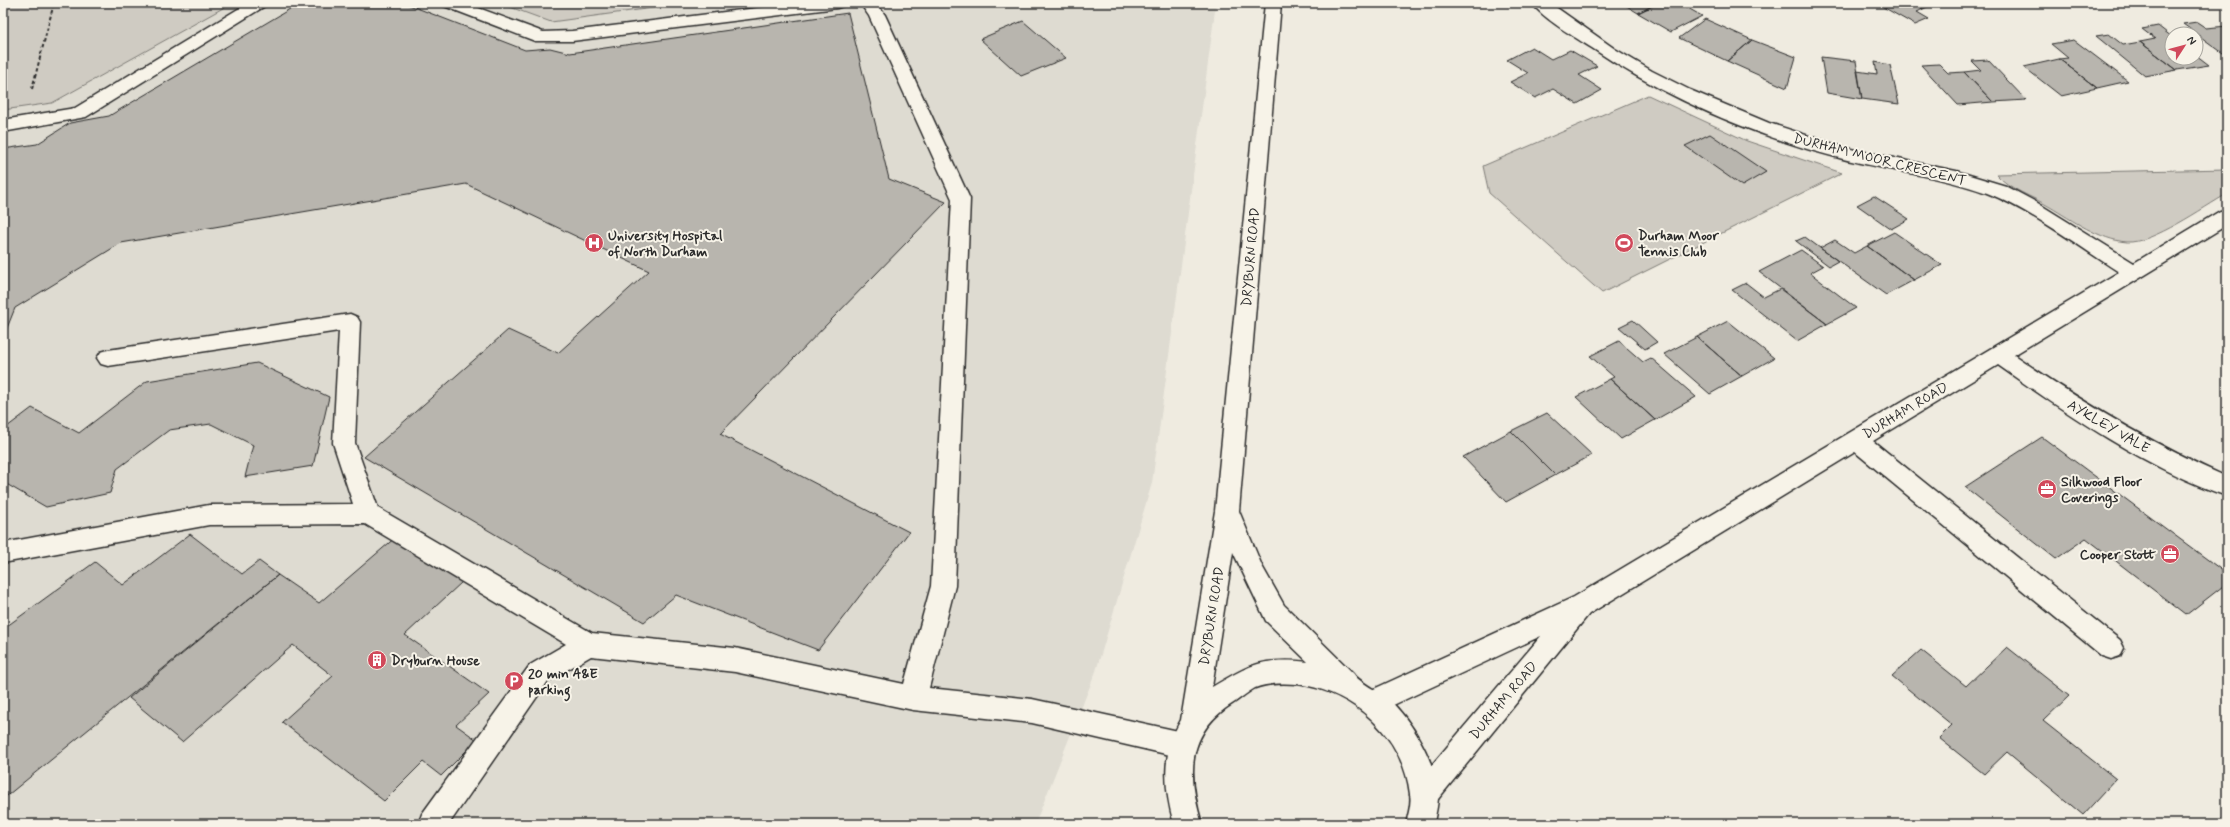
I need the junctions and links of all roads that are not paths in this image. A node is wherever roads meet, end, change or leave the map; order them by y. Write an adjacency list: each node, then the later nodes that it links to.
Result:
1 (259, 3): 7 (street)
2 (450, 3): 3 (street)
3 (837, 3)
4 (868, 3): 21 (street)
5 (1273, 3): 14 (street, DRYBURN ROAD)
6 (1540, 3): 9 (street, DURHAM MOOR CRESCENT)
7 (3, 126)
8 (2227, 216): 9 (street, DURHAM ROAD)
9 (2134, 272): 10 (street, DURHAM ROAD)
10 (1998, 354): 12 (street, DURHAM ROAD); 13 (street, AYKLEY VALE)
11 (108, 358): 15 (street)
12 (1856, 440): 17 (street, DURHAM ROAD); 19 (street)
13 (2227, 487)
14 (1227, 511): 20 (street, DRYBURN ROAD); 23 (street, DRYBURN ROAD)
15 (368, 514): 16 (street); 18 (street)
16 (3, 553)
17 (1583, 605): 22 (street, DURHAM ROAD); 25 (street, DURHAM ROAD)
18 (588, 644): 21 (street); 27 (street)
19 (2111, 648)
20 (1349, 686): 22 (street); 23 (street)
21 (913, 698): 24 (street)
22 (1374, 702): 25 (street)
23 (1194, 721): 24 (street)
24 (1183, 745): 26 (street)
25 (1424, 795): 30 (street)
26 (1180, 799): 28 (street); 29 (street)
27 (432, 824)
28 (1169, 824)
29 (1188, 824)
30 (1420, 824)

